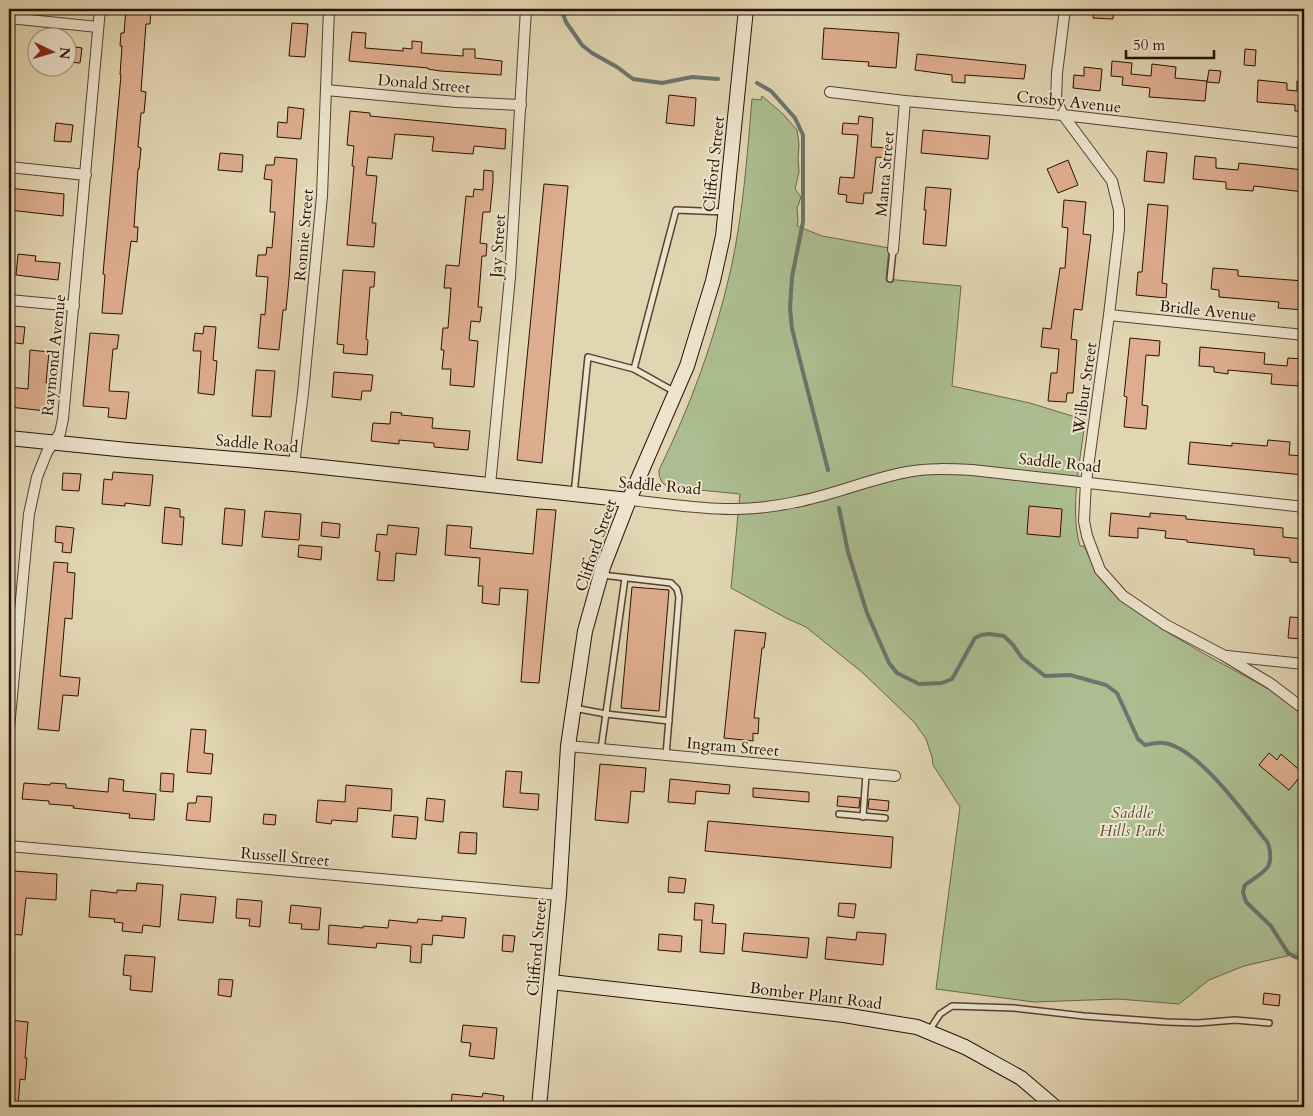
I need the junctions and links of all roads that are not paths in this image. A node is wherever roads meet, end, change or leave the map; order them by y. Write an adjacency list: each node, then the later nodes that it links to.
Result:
1 (100, 9): 7 (street, Raymond Avenue)
2 (328, 9): 8 (street, Ronnie Street)
3 (526, 9): 11 (street, Jay Street)
4 (746, 9): 16 (street, Clifford Street)
5 (1065, 9): 12 (street, Wilbur Street)
6 (9, 18): 7 (street)
7 (98, 27): 15 (street, Raymond Avenue)
8 (326, 90): 11 (street, Donald Street); 27 (street, Ronnie Street)
9 (830, 92): 10 (street, Crosby Avenue)
10 (905, 101): 12 (street, Crosby Avenue); 17 (street, Manta Street)
11 (520, 105): 29 (street, Jay Street)
12 (1063, 115): 13 (street, Crosby Avenue); 21 (street, Wilbur Street)
13 (1304, 143)
14 (9, 167): 15 (street)
15 (86, 175): 20 (street, Raymond Avenue)
16 (725, 212): 23 (lane); 24 (street, Clifford Street)
17 (893, 250): 18 (lane)
18 (890, 278)
19 (9, 300): 20 (street)
20 (74, 306): 26 (street, Raymond Avenue)
21 (1109, 315): 22 (street, Bridle Avenue); 28 (street, Wilbur Street)
22 (1304, 335)
23 (634, 370): 24 (lane); 30 (lane)
24 (675, 393): 31 (street, Clifford Street)
25 (9, 438): 26 (street, Saddle Road)
26 (55, 442): 27 (street, Saddle Road); 41 (street, Raymond Avenue)
27 (294, 464): 29 (street, Saddle Road)
28 (1086, 482): 31 (street, Saddle Road); 32 (street, Saddle Road); 35 (street, Wilbur Street)
29 (490, 486): 30 (street, Saddle Road)
30 (574, 494): 31 (street, Saddle Road)
31 (629, 500): 33 (street, Clifford Street)
32 (1304, 507)
33 (601, 575): 34 (lane); 37 (street, Clifford Street)
34 (625, 578): 39 (lane); 40 (lane)
35 (1223, 656): 36 (street); 38 (street, Wilbur Street)
36 (1304, 664)
37 (574, 708): 39 (lane); 42 (street, Clifford Street)
38 (1304, 709)
39 (606, 714): 40 (lane); 43 (lane)
40 (669, 721): 44 (lane)
41 (9, 728)
42 (568, 746): 43 (street, Ingram Street); 51 (street, Clifford Street)
43 (601, 748): 44 (street, Ingram Street)
44 (666, 755): 45 (street, Ingram Street)
45 (866, 774): 46 (street, Ingram Street); 48 (lane)
46 (895, 776)
47 (839, 814): 48 (lane)
48 (863, 817): 49 (lane)
49 (886, 818)
50 (9, 846): 51 (street, Russell Street)
51 (559, 895): 52 (street, Clifford Street)
52 (551, 982): 54 (street, Bomber Plant Road); 55 (street, Clifford Street)
53 (1269, 1023): 54 (lane)
54 (929, 1031): 56 (street, Bomber Plant Road)
55 (539, 1107)
56 (1055, 1107)

